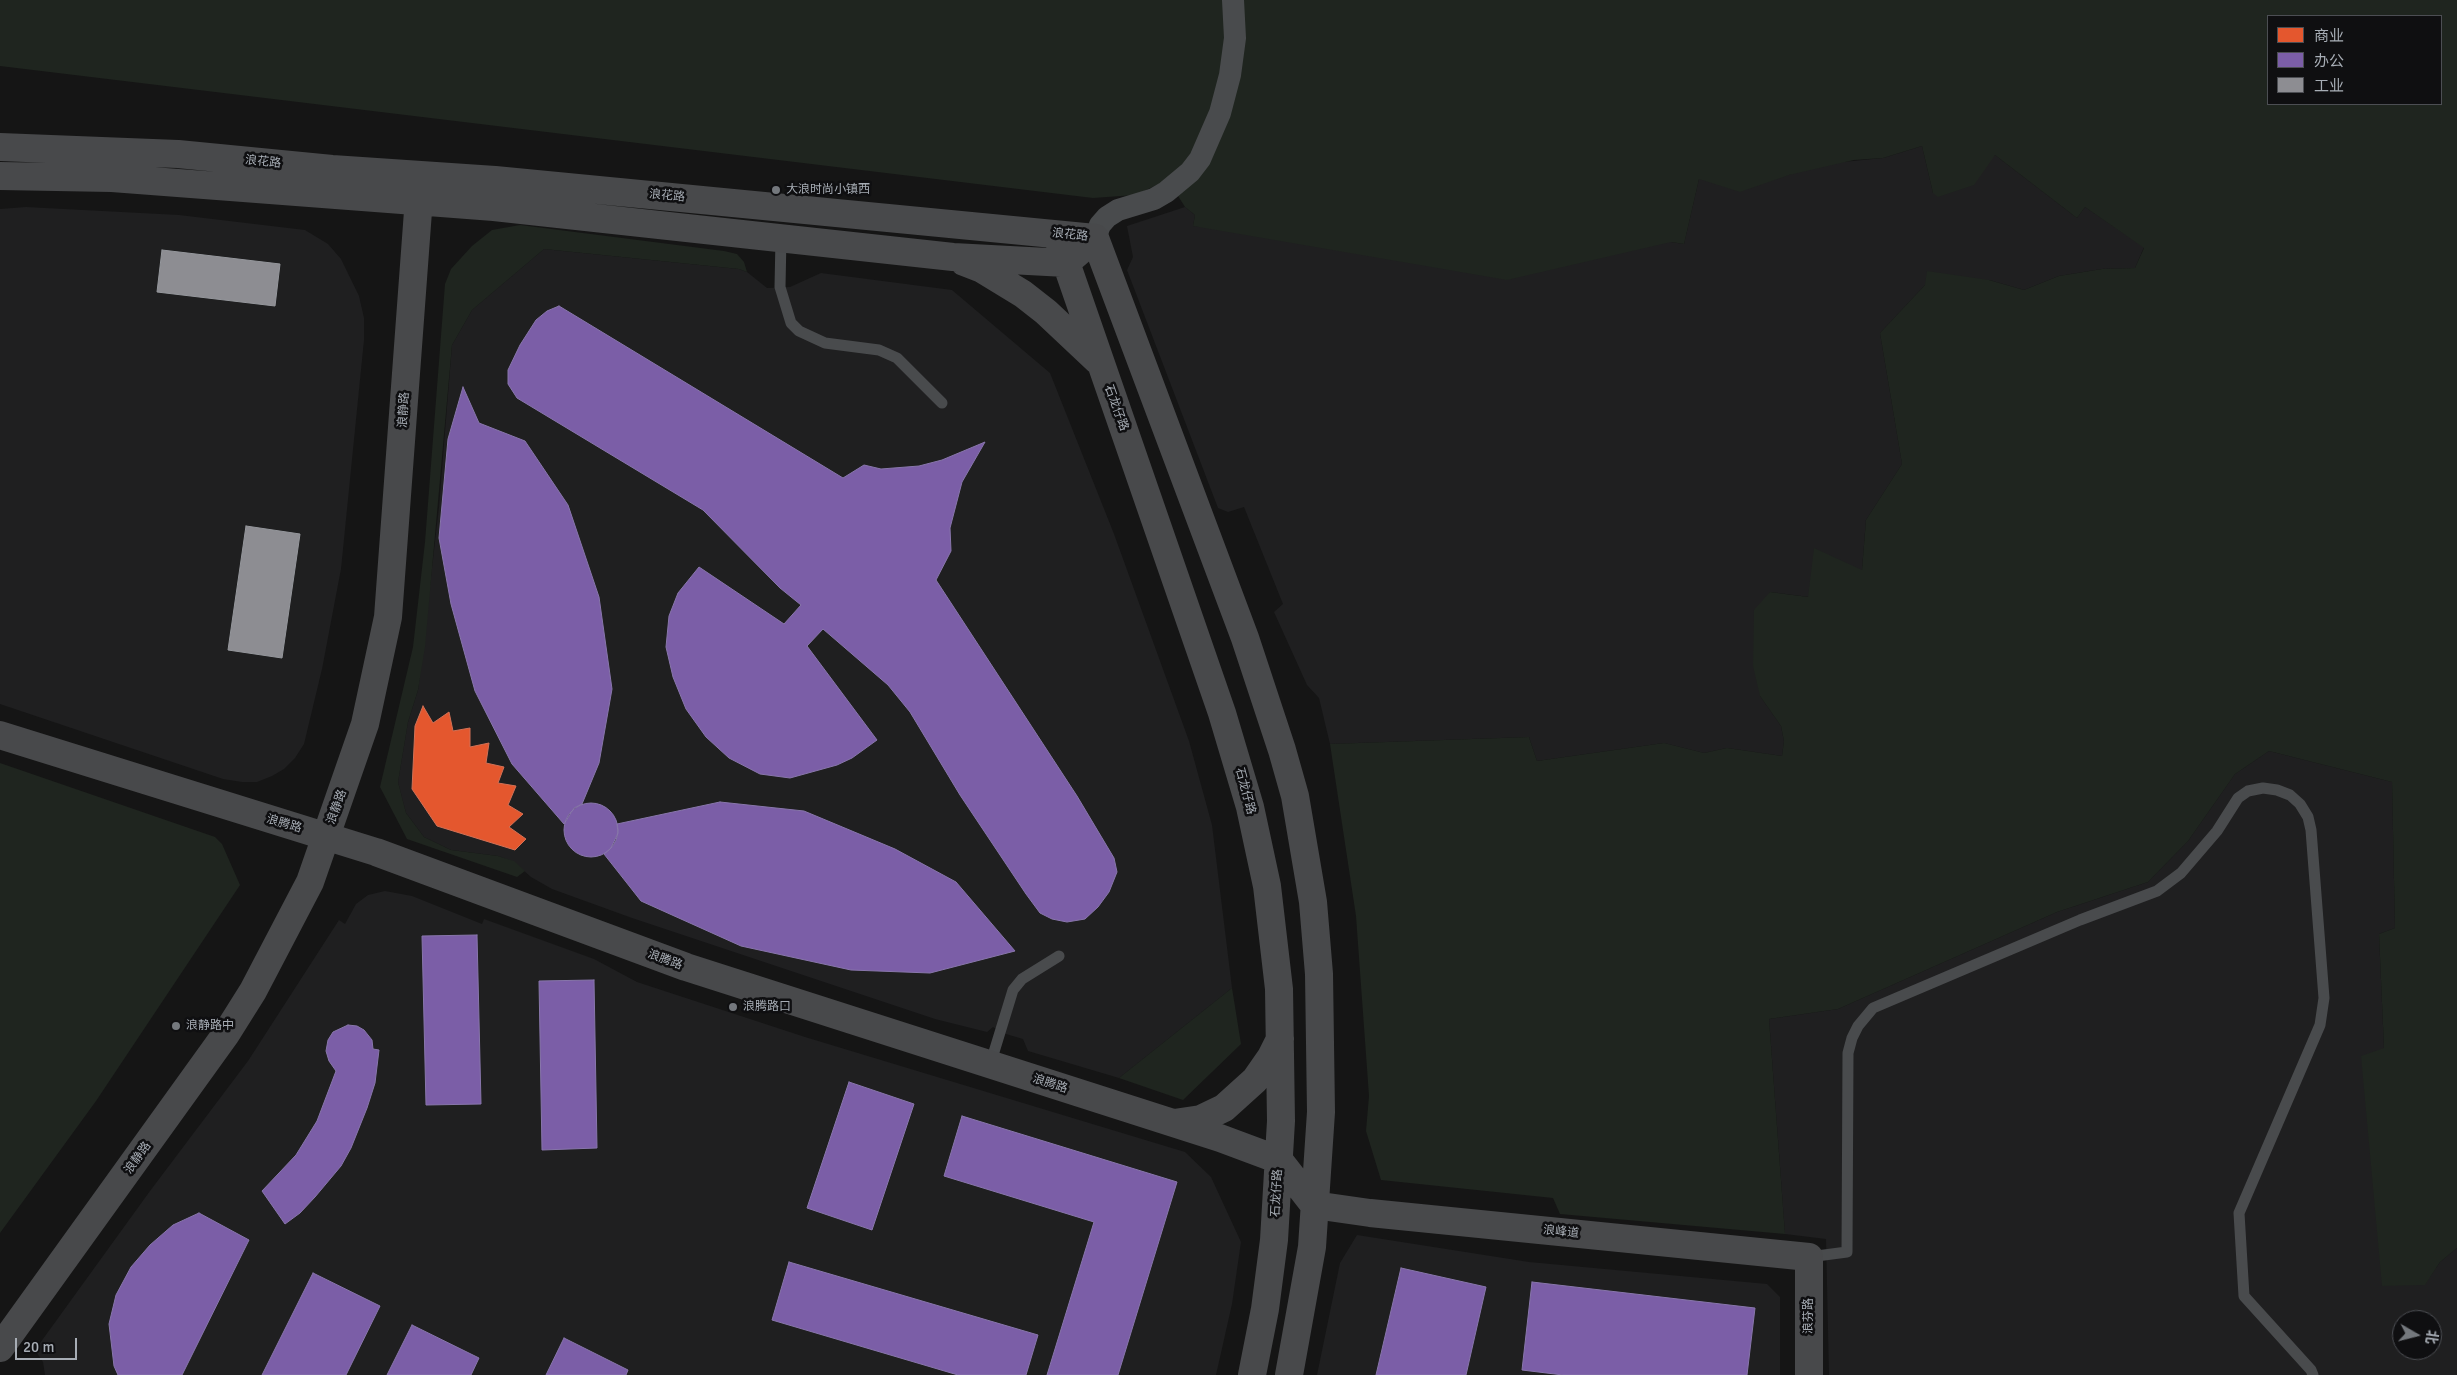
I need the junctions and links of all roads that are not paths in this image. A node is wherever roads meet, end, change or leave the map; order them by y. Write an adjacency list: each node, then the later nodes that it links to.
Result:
1 (1234, 0): 7 (street)
2 (0, 147): 4 (main road, 浪花路)
3 (0, 176): 4 (main road, 浪花路)
4 (420, 189): 5 (main road, 浪花路); 6 (main road, 浪花路); 13 (main road, 浪静路)
5 (1056, 234): 7 (main road, 浪花路); 9 (main road, 石龙仔路)
6 (781, 238): 8 (main road, 浪花路); 11 (lane)
7 (1095, 238): 9 (main road, 浪花路); 19 (main road)
8 (953, 257): 9 (main road, 浪花路); 10 (main road)
9 (1066, 263): 10 (main road, 石龙仔路)
10 (1100, 363): 15 (main road, 石龙仔路)
11 (942, 403)
12 (0, 735): 13 (main road, 浪腾路)
13 (326, 836): 16 (main road, 浪腾路); 21 (main road, 浪静路)
14 (1059, 956): 16 (lane)
15 (1280, 1038): 17 (main road); 18 (main road, 石龙仔路)
16 (990, 1064): 17 (main road, 浪腾路)
17 (1170, 1123): 18 (main road, 浪腾路)
18 (1279, 1160): 19 (main road); 22 (main road, 石龙仔路)
19 (1314, 1205): 20 (main road, 浪峰道); 23 (main road)
20 (1809, 1257): 24 (main road, 浪芬路); 25 (lane)
21 (0, 1348)
22 (1252, 1375)
23 (1289, 1375)
24 (1808, 1375)
25 (2313, 1375)

